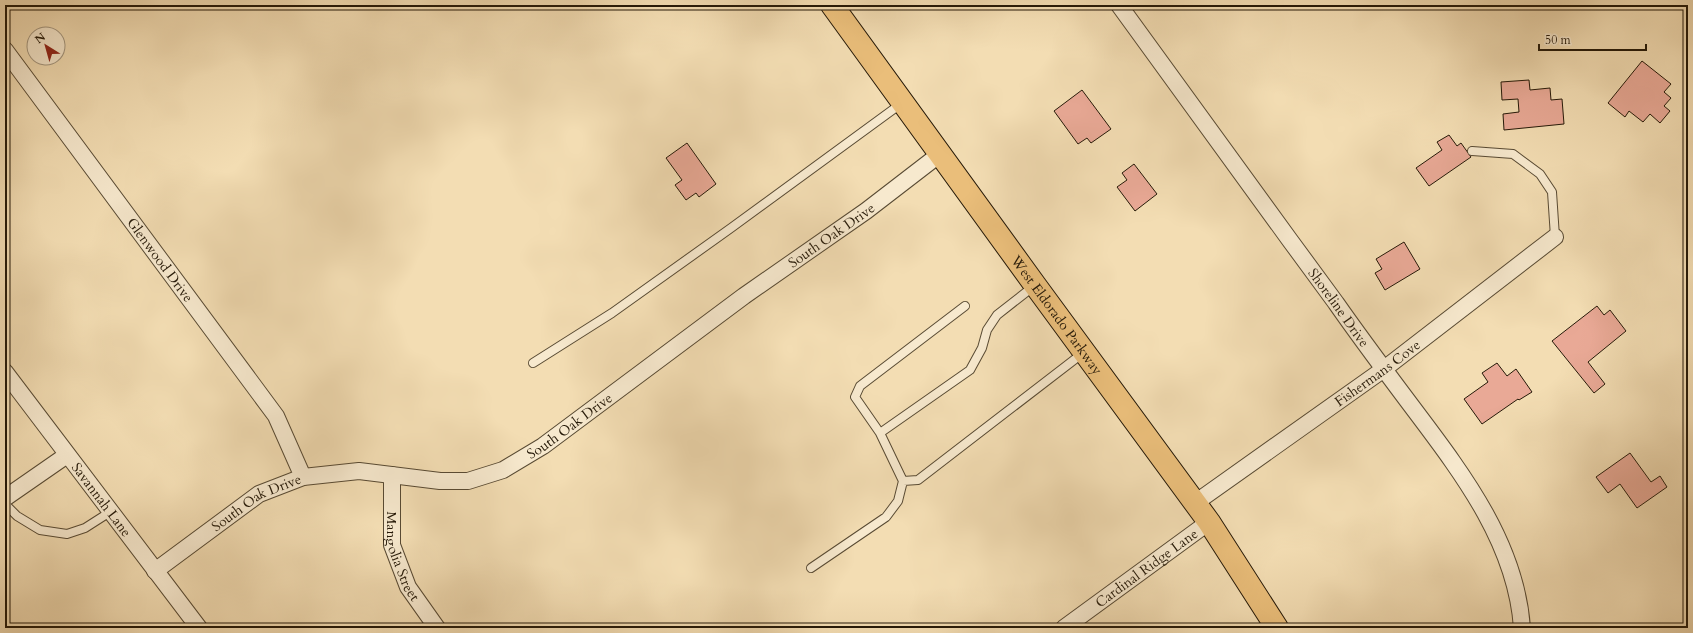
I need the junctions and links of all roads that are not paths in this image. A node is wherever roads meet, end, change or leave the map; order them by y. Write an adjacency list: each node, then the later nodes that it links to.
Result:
1 (832, 5): 4 (main road, West Eldorado Parkway)
2 (1119, 5): 12 (street, Shoreline Drive)
3 (5, 50): 17 (street, Glenwood Drive)
4 (903, 103): 6 (main road, West Eldorado Parkway); 11 (lane)
5 (1472, 151): 7 (lane)
6 (940, 154): 8 (main road, West Eldorado Parkway); 16 (street, South Oak Drive)
7 (1555, 237): 12 (street, Fishermans Cove)
8 (1035, 285): 10 (main road, West Eldorado Parkway); 14 (lane)
9 (965, 306): 14 (lane)
10 (1084, 352): 18 (lane); 20 (main road, West Eldorado Parkway)
11 (532, 363)
12 (1384, 369): 20 (street, Fishermans Cove); 30 (street, Shoreline Drive)
13 (5, 372): 15 (street, Savannah Lane)
14 (880, 433): 18 (lane)
15 (67, 455): 19 (street); 22 (street, Savannah Lane)
16 (392, 475): 17 (street, South Oak Drive); 27 (street, Mangolia Street)
17 (303, 477): 25 (street, South Oak Drive)
18 (903, 481): 24 (lane)
19 (5, 498)
20 (1195, 503): 23 (main road, West Eldorado Parkway)
21 (5, 504): 22 (lane)
22 (110, 512): 25 (street, Savannah Lane)
23 (1209, 522): 28 (street, Cardinal Ridge Lane); 29 (main road, West Eldorado Parkway)
24 (811, 568)
25 (155, 570): 26 (street, Savannah Lane)
26 (198, 628)
27 (438, 628)
28 (1064, 628)
29 (1276, 628)
30 (1522, 628)

